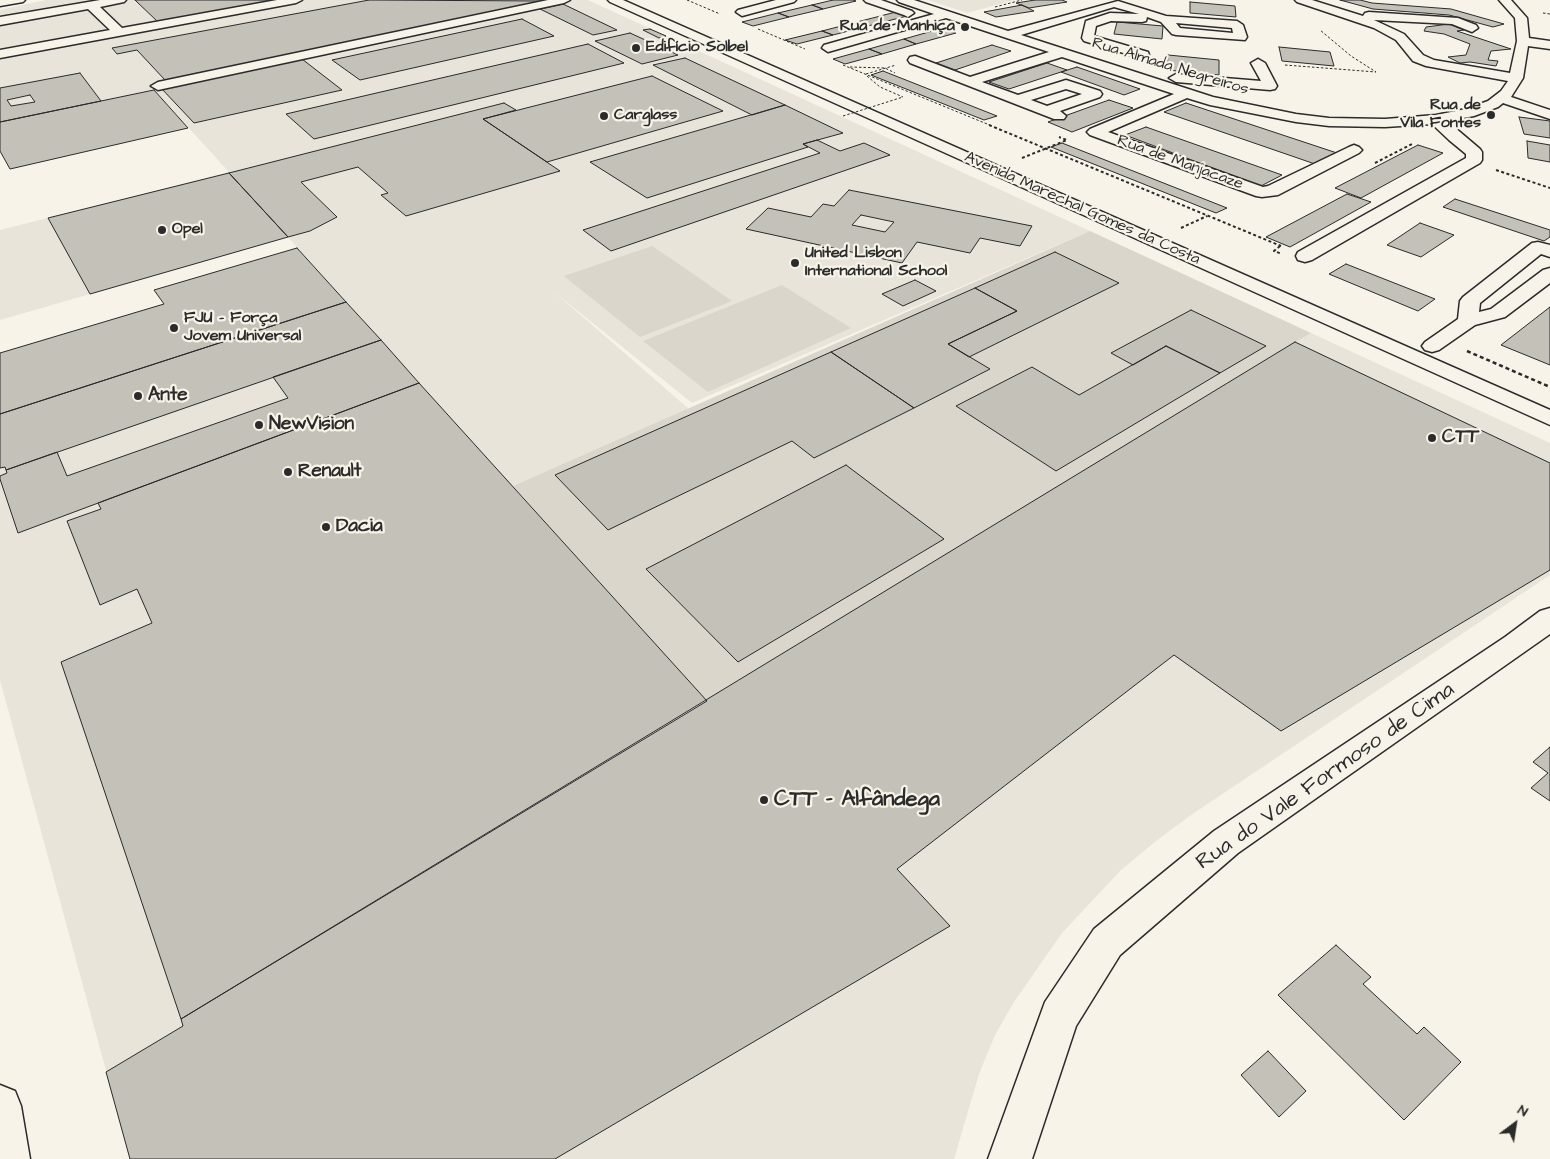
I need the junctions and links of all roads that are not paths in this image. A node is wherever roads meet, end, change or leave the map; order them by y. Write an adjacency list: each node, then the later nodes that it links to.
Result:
1 (19, 0): 12 (street)
2 (120, 0): 13 (street)
3 (296, 0): 21 (street)
4 (564, 0): 34 (street)
5 (614, 0): 47 (street, Avenida Marechal Gomes da Costa)
6 (637, 0): 44 (street, Avenida Marechal Gomes da Costa)
7 (790, 0): 15 (street)
8 (870, 0): 14 (street, Rua Almada Negreiros)
9 (1300, 0): 18 (street)
10 (1505, 0): 23 (street, Rua Almada Negreiros)
11 (1124, 2): 17 (street); 22 (street)
12 (0, 3)
13 (91, 5): 19 (street); 21 (street)
14 (906, 7): 16 (street, Rua Almada Negreiros)
15 (742, 12)
16 (947, 14): 22 (street, Rua Almada Negreiros); 25 (street)
17 (1166, 14): 17 (street); 28 (street)
18 (1345, 14): 20 (street); 32 (street)
19 (0, 21)
20 (1472, 28)
21 (119, 32): 27 (street)
22 (1010, 34): 26 (street, Rua Almada Negreiros)
23 (1522, 41): 24 (street); 32 (street, Rua Almada Negreiros)
24 (1550, 45)
25 (828, 48)
26 (1063, 52): 31 (street, Rua Almada Negreiros); 33 (street)
27 (0, 54)
28 (1144, 55)
29 (915, 60): 33 (street)
30 (1258, 63): 31 (street)
31 (1133, 75): 35 (street, Rua Almada Negreiros)
32 (1516, 78): 36 (street, Rua Almada Negreiros)
33 (970, 82): 37 (street)
34 (158, 86)
35 (1187, 93): 39 (street, Rua Almada Negreiros); 40 (street, Rua de Manjacaze)
36 (1502, 98): 38 (street); 39 (street, Rua Almada Negreiros)
37 (1018, 100): 37 (street)
38 (1550, 115)
39 (1436, 119): 42 (street)
40 (1354, 150)
41 (1550, 251): 45 (street)
42 (1305, 256)
43 (1550, 274): 45 (street)
44 (1327, 300)
45 (1468, 321): 46 (street)
46 (1432, 346)
47 (1550, 418)
48 (1550, 619): 51 (street, Rua do Vale Formoso de Cima)
49 (0, 1106): 50 (street)
50 (8, 1159)
51 (1010, 1159)

